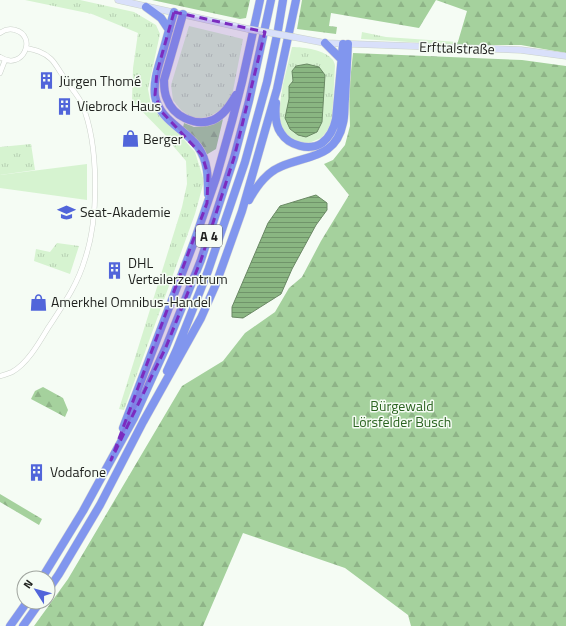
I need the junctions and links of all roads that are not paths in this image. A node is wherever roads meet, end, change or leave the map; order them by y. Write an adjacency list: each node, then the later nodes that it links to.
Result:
1 (118, 0): 6 (main road, Erfttalstraße)
2 (260, 0): 19 (highway)
3 (271, 0): 25 (highway, A 4)
4 (283, 0): 24 (highway, A 4)
5 (296, 0): 20 (highway)
6 (146, 7): 7 (main road, Erfttalstraße); 9 (highway)
7 (174, 12): 8 (main road, Erfttalstraße); 9 (highway)
8 (182, 14): 11 (main road, Erfttalstraße, bridge); 19 (highway)
9 (169, 30): 21 (highway)
10 (0, 33): 13 (street)
11 (325, 43): 12 (main road, Erfttalstraße); 16 (highway)
12 (345, 44): 14 (main road, Erfttalstraße); 16 (highway); 22 (highway)
13 (26, 48): 17 (street); 23 (street)
14 (566, 56)
15 (0, 57): 17 (street)
16 (341, 59): 20 (highway)
17 (5, 60): 18 (street)
18 (0, 73)
19 (242, 82): 21 (highway)
20 (277, 88): 22 (highway)
21 (207, 203): 25 (highway)
22 (242, 211): 24 (highway)
23 (0, 376)
24 (143, 422): 27 (highway, A 4)
25 (111, 460): 26 (highway, A 4)
26 (47, 570)
27 (56, 578)
28 (21, 610): 30 (highway)
29 (34, 610): 31 (highway)
30 (10, 626)
31 (23, 626)

